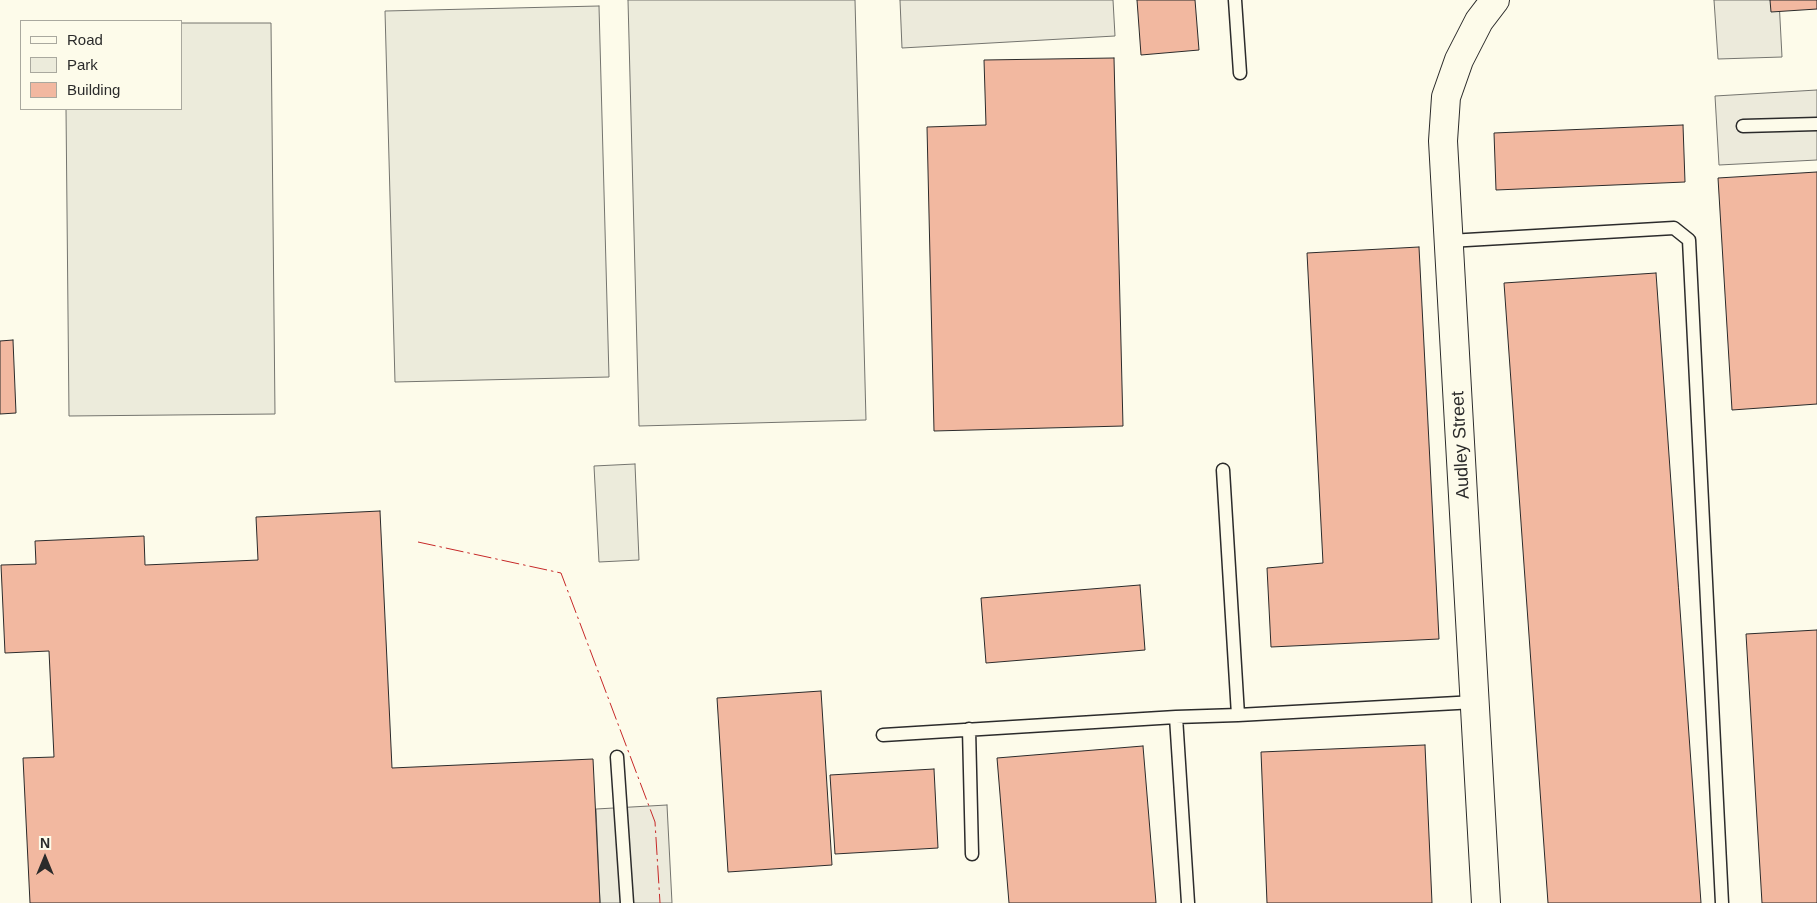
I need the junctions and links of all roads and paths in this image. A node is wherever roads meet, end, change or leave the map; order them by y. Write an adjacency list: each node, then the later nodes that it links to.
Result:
1 (1235, 0): 3 (lane)
2 (1495, 0): 6 (street, Audley Street)
3 (1240, 73)
4 (1817, 124): 5 (lane)
5 (1743, 126)
6 (1449, 241): 8 (street, Audley Street); 18 (lane)
7 (1223, 470): 9 (lane)
8 (1475, 702): 9 (lane); 17 (street, Audley Street)
9 (1238, 715): 10 (lane)
10 (1176, 716): 11 (lane); 16 (lane)
11 (969, 729): 12 (lane); 14 (lane)
12 (883, 735)
13 (617, 757): 15 (lane)
14 (972, 854)
15 (627, 903)
16 (1188, 903)
17 (1486, 903)
18 (1722, 903)

